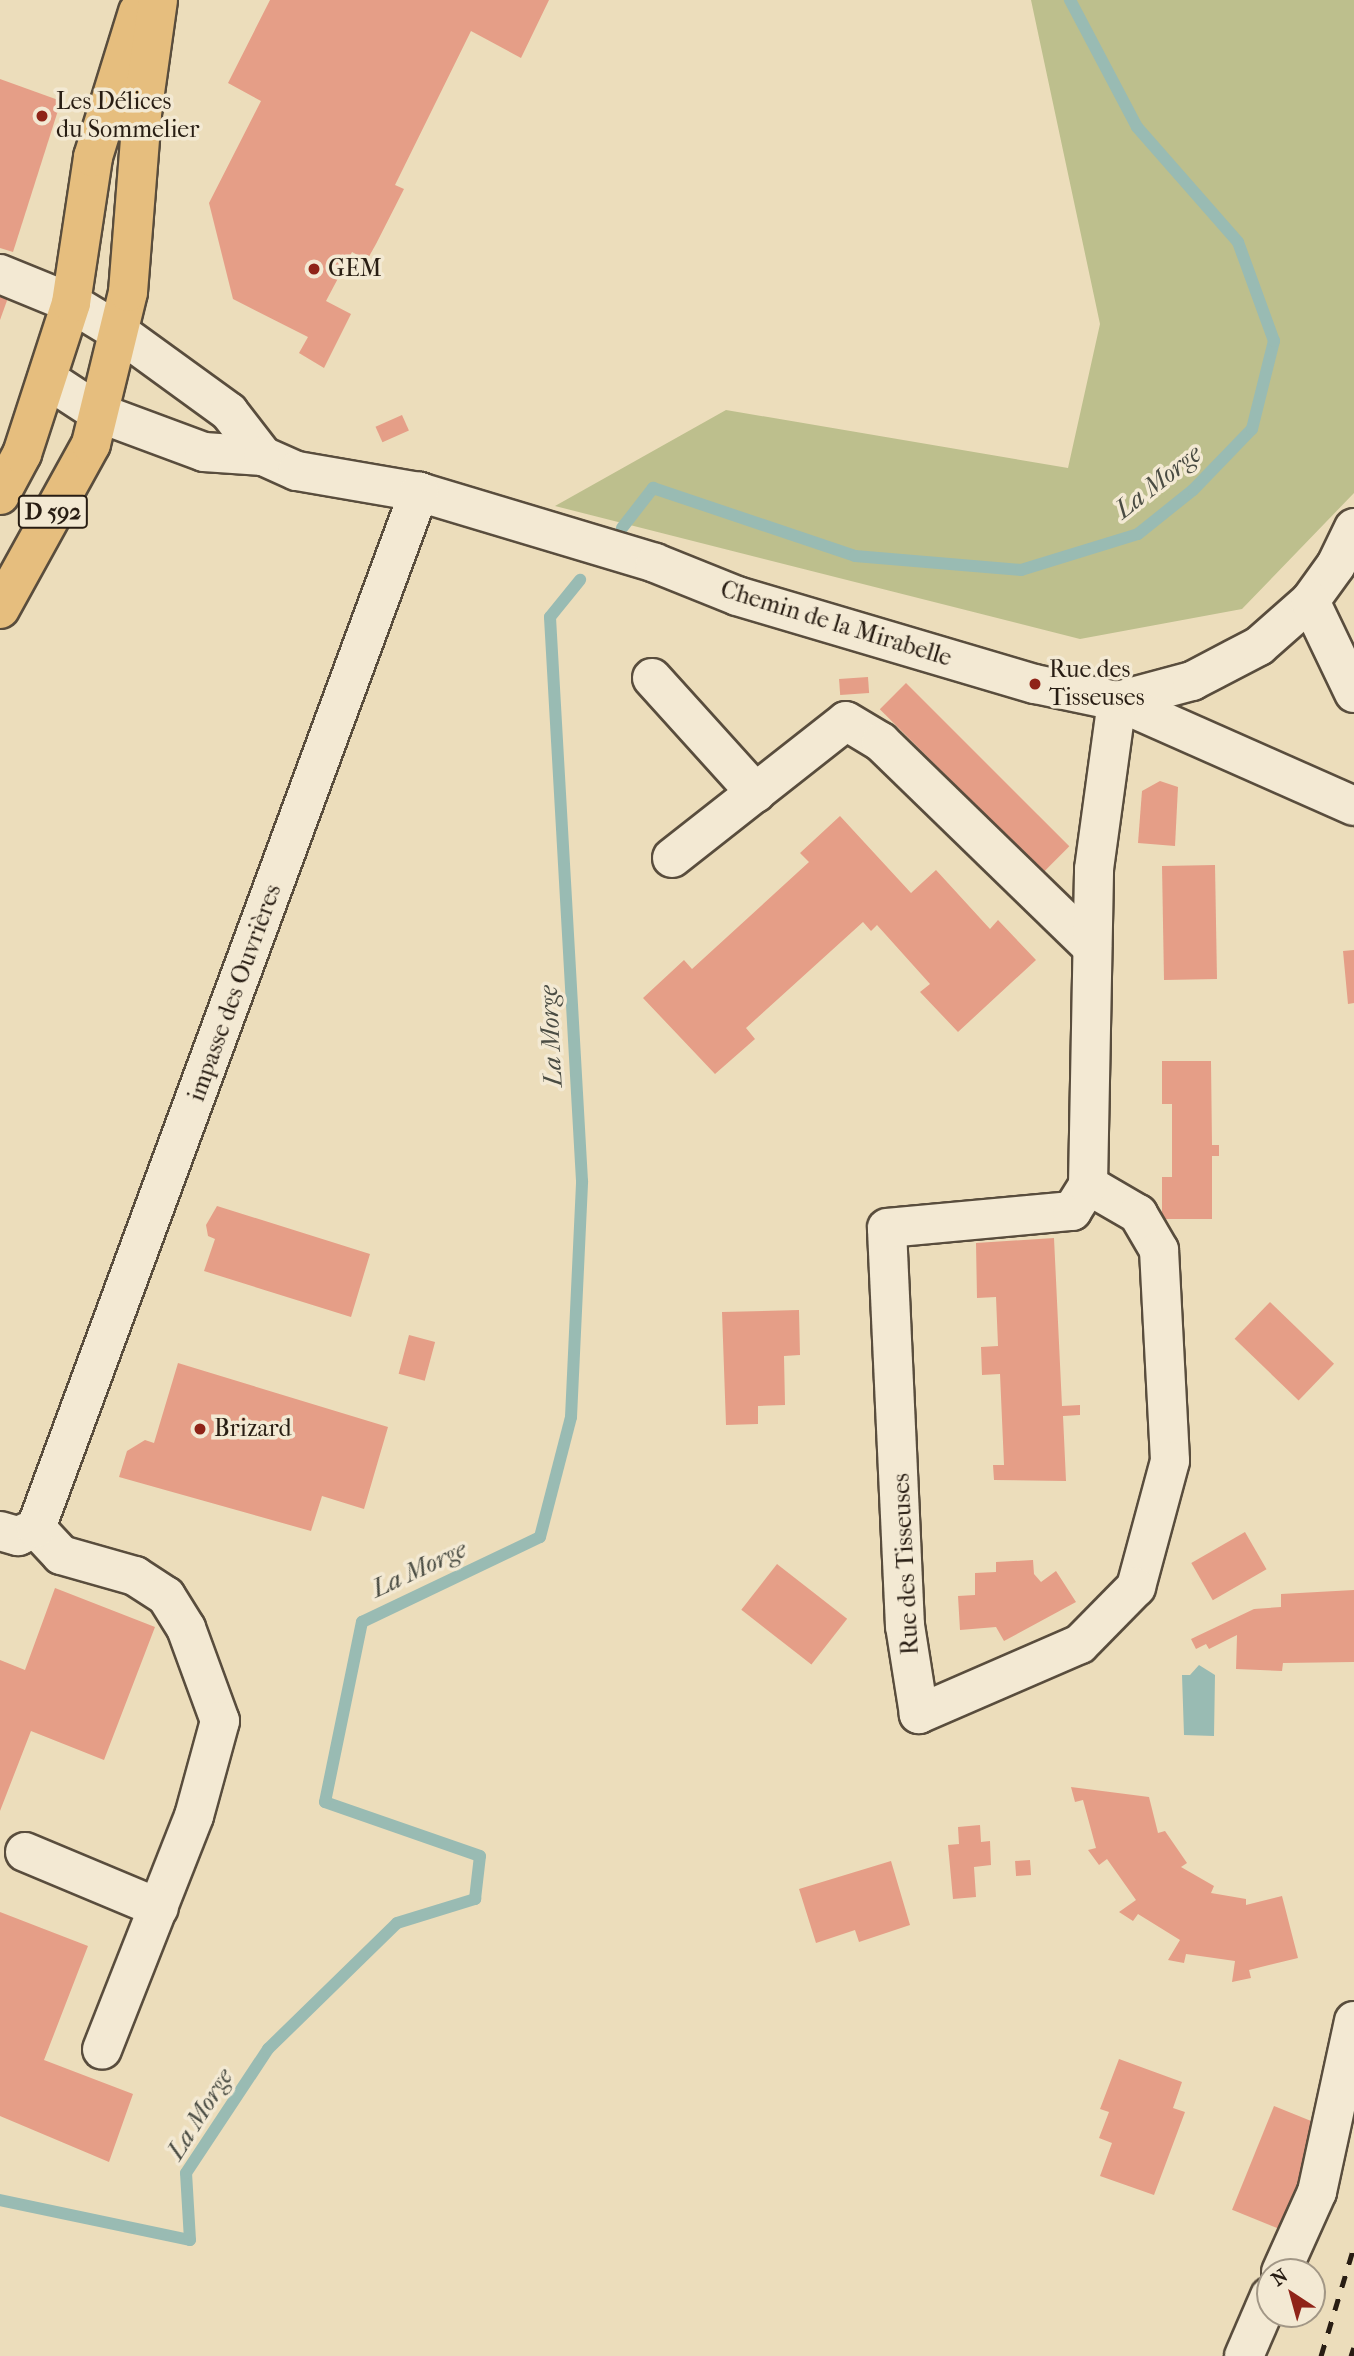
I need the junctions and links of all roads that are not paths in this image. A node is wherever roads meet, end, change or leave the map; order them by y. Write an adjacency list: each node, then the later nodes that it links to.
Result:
1 (145, 0): 4 (main road, D 592)
2 (158, 0): 5 (main road, D 592)
3 (0, 274): 4 (street, Chemin de la Mirabelle)
4 (71, 303): 5 (street, Chemin de la Mirabelle); 6 (main road, D 592)
5 (119, 332): 7 (main road, D 592); 8 (street, Chemin de la Mirabelle)
6 (47, 379): 7 (street, Chemin de la Mirabelle); 10 (main road, D 592)
7 (99, 413): 8 (street, Chemin de la Mirabelle); 13 (main road, D 592)
8 (263, 456): 9 (street, Chemin de la Mirabelle)
9 (419, 492): 16 (street, Chemin de la Mirabelle); 22 (street, impasse des Ouvrières)
10 (0, 495)
11 (1354, 528): 12 (street, Chemin de la Mirabelle)
12 (1310, 601): 15 (street); 16 (street, Chemin de la Mirabelle)
13 (0, 609)
14 (652, 678): 17 (street)
15 (1354, 694)
16 (1117, 701): 18 (street); 20 (street)
17 (756, 793): 19 (street); 20 (street)
18 (1354, 806)
19 (672, 858)
20 (1092, 947): 21 (street)
21 (1088, 1185): 21 (street, Rue des Tisseuses)
22 (28, 1518): 24 (street)
23 (25, 1852): 24 (street)
24 (159, 1908): 26 (street)
25 (1354, 2021): 27 (street)
26 (102, 2050)
27 (1287, 2258)
28 (1256, 2328): 29 (street)
29 (1244, 2356)

